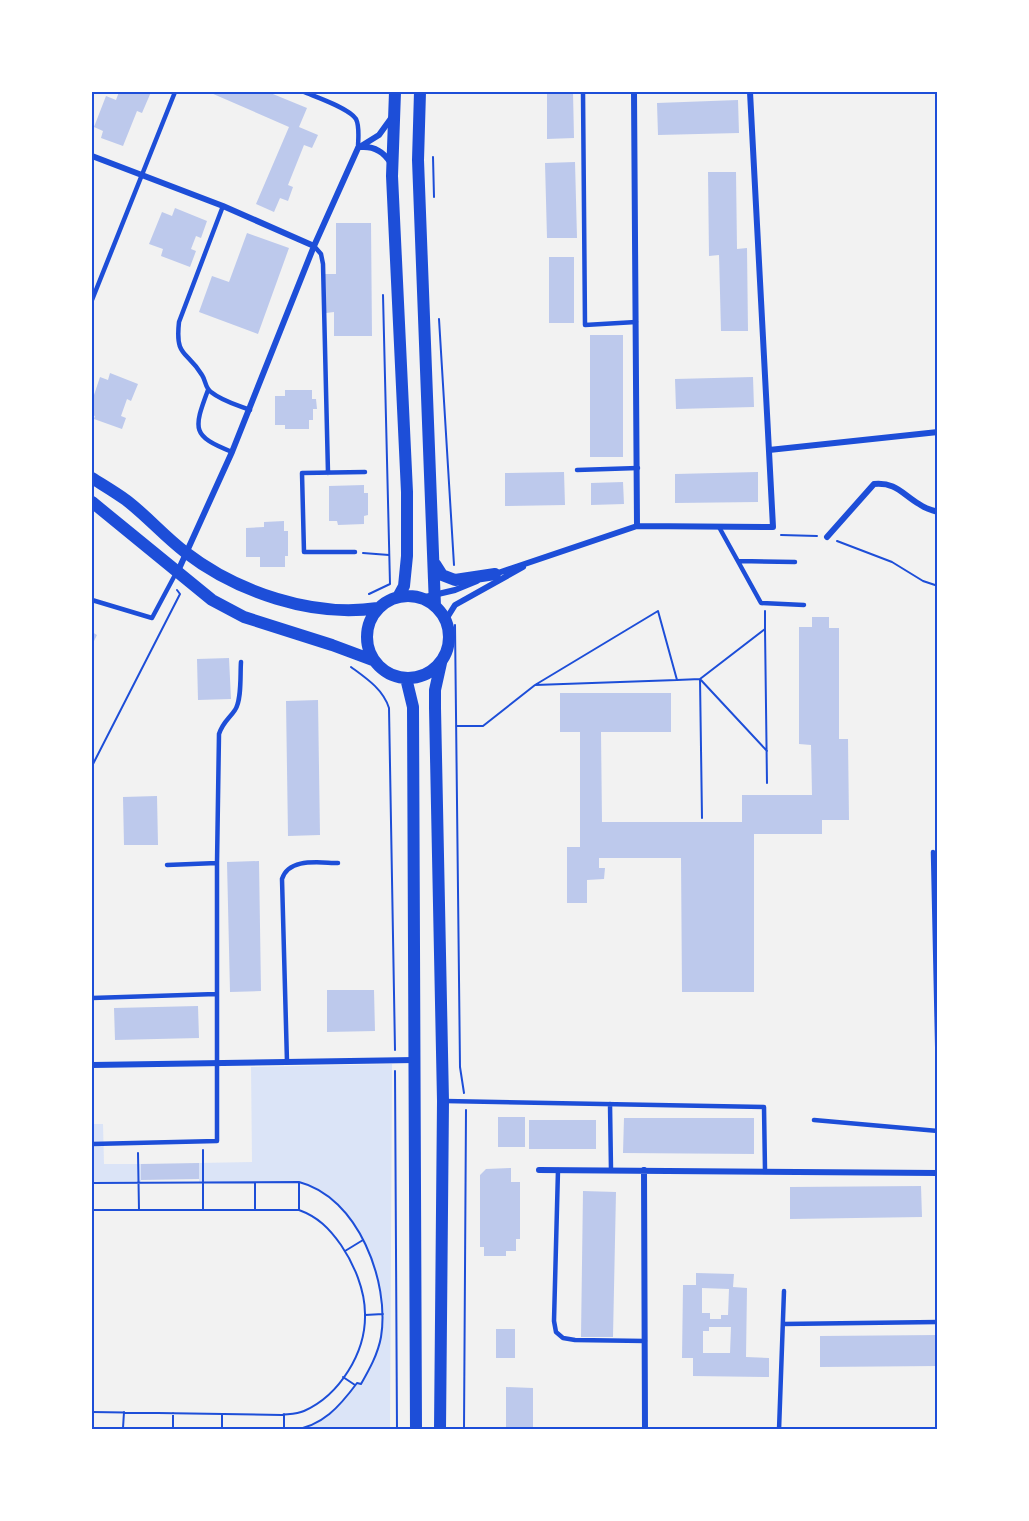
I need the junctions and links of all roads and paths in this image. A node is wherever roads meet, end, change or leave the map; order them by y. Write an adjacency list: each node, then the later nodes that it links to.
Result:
1 (175, 92): 12 (lane)
2 (304, 92): 9 (lane)
3 (394, 92): 8 (main road)
4 (420, 92): 43 (main road)
5 (583, 92): 20 (lane)
6 (634, 92): 20 (street)
7 (750, 92): 24 (street)
8 (393, 116): 9 (street); 13 (main road)
9 (358, 148): 13 (street); 16 (street)
10 (432, 153): 14 (path)
11 (92, 156): 12 (street)
12 (141, 175): 15 (street); 18 (lane)
13 (392, 176): 50 (main road)
14 (434, 199)
15 (223, 206): 16 (street); 21 (lane)
16 (315, 246): 22 (street); 29 (lane)
17 (383, 293): 39 (path)
18 (92, 300)
19 (438, 315): 46 (path)
20 (636, 322): 26 (street)
21 (208, 390): 22 (lane); 25 (lane)
22 (250, 410): 25 (street)
23 (938, 432): 24 (street)
24 (769, 450): 35 (street)
25 (232, 452): 37 (street)
26 (638, 468): 27 (lane); 33 (street)
27 (577, 470)
28 (365, 472): 29 (lane)
29 (328, 473): 38 (lane)
30 (92, 478): 37 (main road)
31 (92, 502): 44 (main road)
32 (938, 512): 36 (street)
33 (637, 526): 34 (street); 40 (street)
34 (719, 527): 35 (street); 41 (lane)
35 (773, 527): 36 (path)
36 (827, 537): 48 (path)
37 (186, 552): 44 (street); 56 (main road)
38 (354, 552): 39 (path)
39 (390, 555): 49 (path)
40 (540, 558): 45 (street); 54 (street)
41 (739, 561): 42 (lane); 53 (lane)
42 (795, 562)
43 (435, 563): 46 (main road); 52 (main road)
44 (178, 571): 47 (lane); 59 (main road)
45 (495, 574): 46 (main road); 52 (street)
46 (455, 580)
47 (171, 583): 51 (lane); 69 (path)
48 (938, 586)
49 (364, 595)
50 (398, 597): 52 (main road); 56 (main road)
51 (92, 600)
52 (435, 600): 57 (main road)
53 (766, 603): 55 (lane); 58 (path)
54 (455, 605): 57 (street); 67 (path)
55 (804, 605)
56 (378, 608): 60 (main road)
57 (445, 621): 62 (main road)
58 (765, 629): 65 (path); 68 (path)
59 (344, 649): 60 (main road); 78 (path)
60 (375, 661): 63 (main road)
61 (241, 662): 73 (lane)
62 (441, 663): 63 (main road); 84 (main road)
63 (406, 678): 79 (main road)
64 (677, 680): 65 (path); 66 (path); 66 (path)
65 (700, 680): 68 (path); 71 (path)
66 (535, 686): 67 (path)
67 (456, 726): 85 (path)
68 (766, 751): 70 (path)
69 (92, 766)
70 (767, 783)
71 (702, 818)
72 (933, 852): 83 (lane)
73 (217, 863): 75 (lane); 76 (lane)
74 (338, 863): 80 (lane)
75 (167, 865)
76 (216, 994): 77 (lane); 81 (lane)
77 (92, 998)
78 (396, 1060): 79 (street); 80 (street); 130 (path)
79 (414, 1060): 131 (main road)
80 (287, 1062): 81 (street)
81 (217, 1063): 82 (street); 89 (lane)
82 (92, 1065)
83 (938, 1082)
84 (443, 1101): 85 (lane); 132 (main road)
85 (466, 1101): 86 (lane); 133 (path)
86 (610, 1104): 94 (lane); 96 (lane)
87 (814, 1120): 88 (lane)
88 (938, 1131)
89 (203, 1141): 90 (lane); 99 (path)
90 (138, 1143): 91 (lane); 98 (path)
91 (92, 1144)
92 (539, 1170): 93 (street)
93 (558, 1170): 94 (street); 115 (lane)
94 (611, 1170): 95 (street)
95 (644, 1170): 96 (street); 115 (street)
96 (765, 1170): 97 (street)
97 (938, 1173)
98 (138, 1182): 99 (path); 102 (path); 104 (path)
99 (203, 1182): 100 (path); 105 (path)
100 (255, 1182): 101 (path); 106 (path)
101 (299, 1182): 107 (path); 108 (path)
102 (92, 1185)
103 (92, 1210): 104 (path)
104 (139, 1210): 105 (path)
105 (203, 1210): 106 (path)
106 (255, 1210): 107 (path)
107 (299, 1210): 109 (path)
108 (363, 1240): 109 (path); 112 (path)
109 (345, 1251): 111 (path)
110 (784, 1291): 114 (lane)
111 (365, 1314): 112 (path); 116 (path)
112 (383, 1314): 117 (path)
113 (938, 1322): 114 (lane)
114 (783, 1324): 135 (lane)
115 (645, 1341): 134 (street)
116 (343, 1377): 117 (path); 122 (path)
117 (355, 1385): 129 (path)
118 (92, 1412): 119 (path)
119 (124, 1412): 120 (path); 124 (path)
120 (173, 1413): 121 (path); 125 (path)
121 (222, 1414): 122 (path); 127 (path)
122 (284, 1414): 128 (path)
123 (92, 1428): 124 (path)
124 (123, 1428): 125 (path)
125 (173, 1429): 126 (path)
126 (193, 1430)
127 (222, 1430)
128 (284, 1430)
129 (292, 1430)
130 (397, 1430)
131 (416, 1430)
132 (440, 1430)
133 (464, 1430)
134 (645, 1430)
135 (779, 1430)

